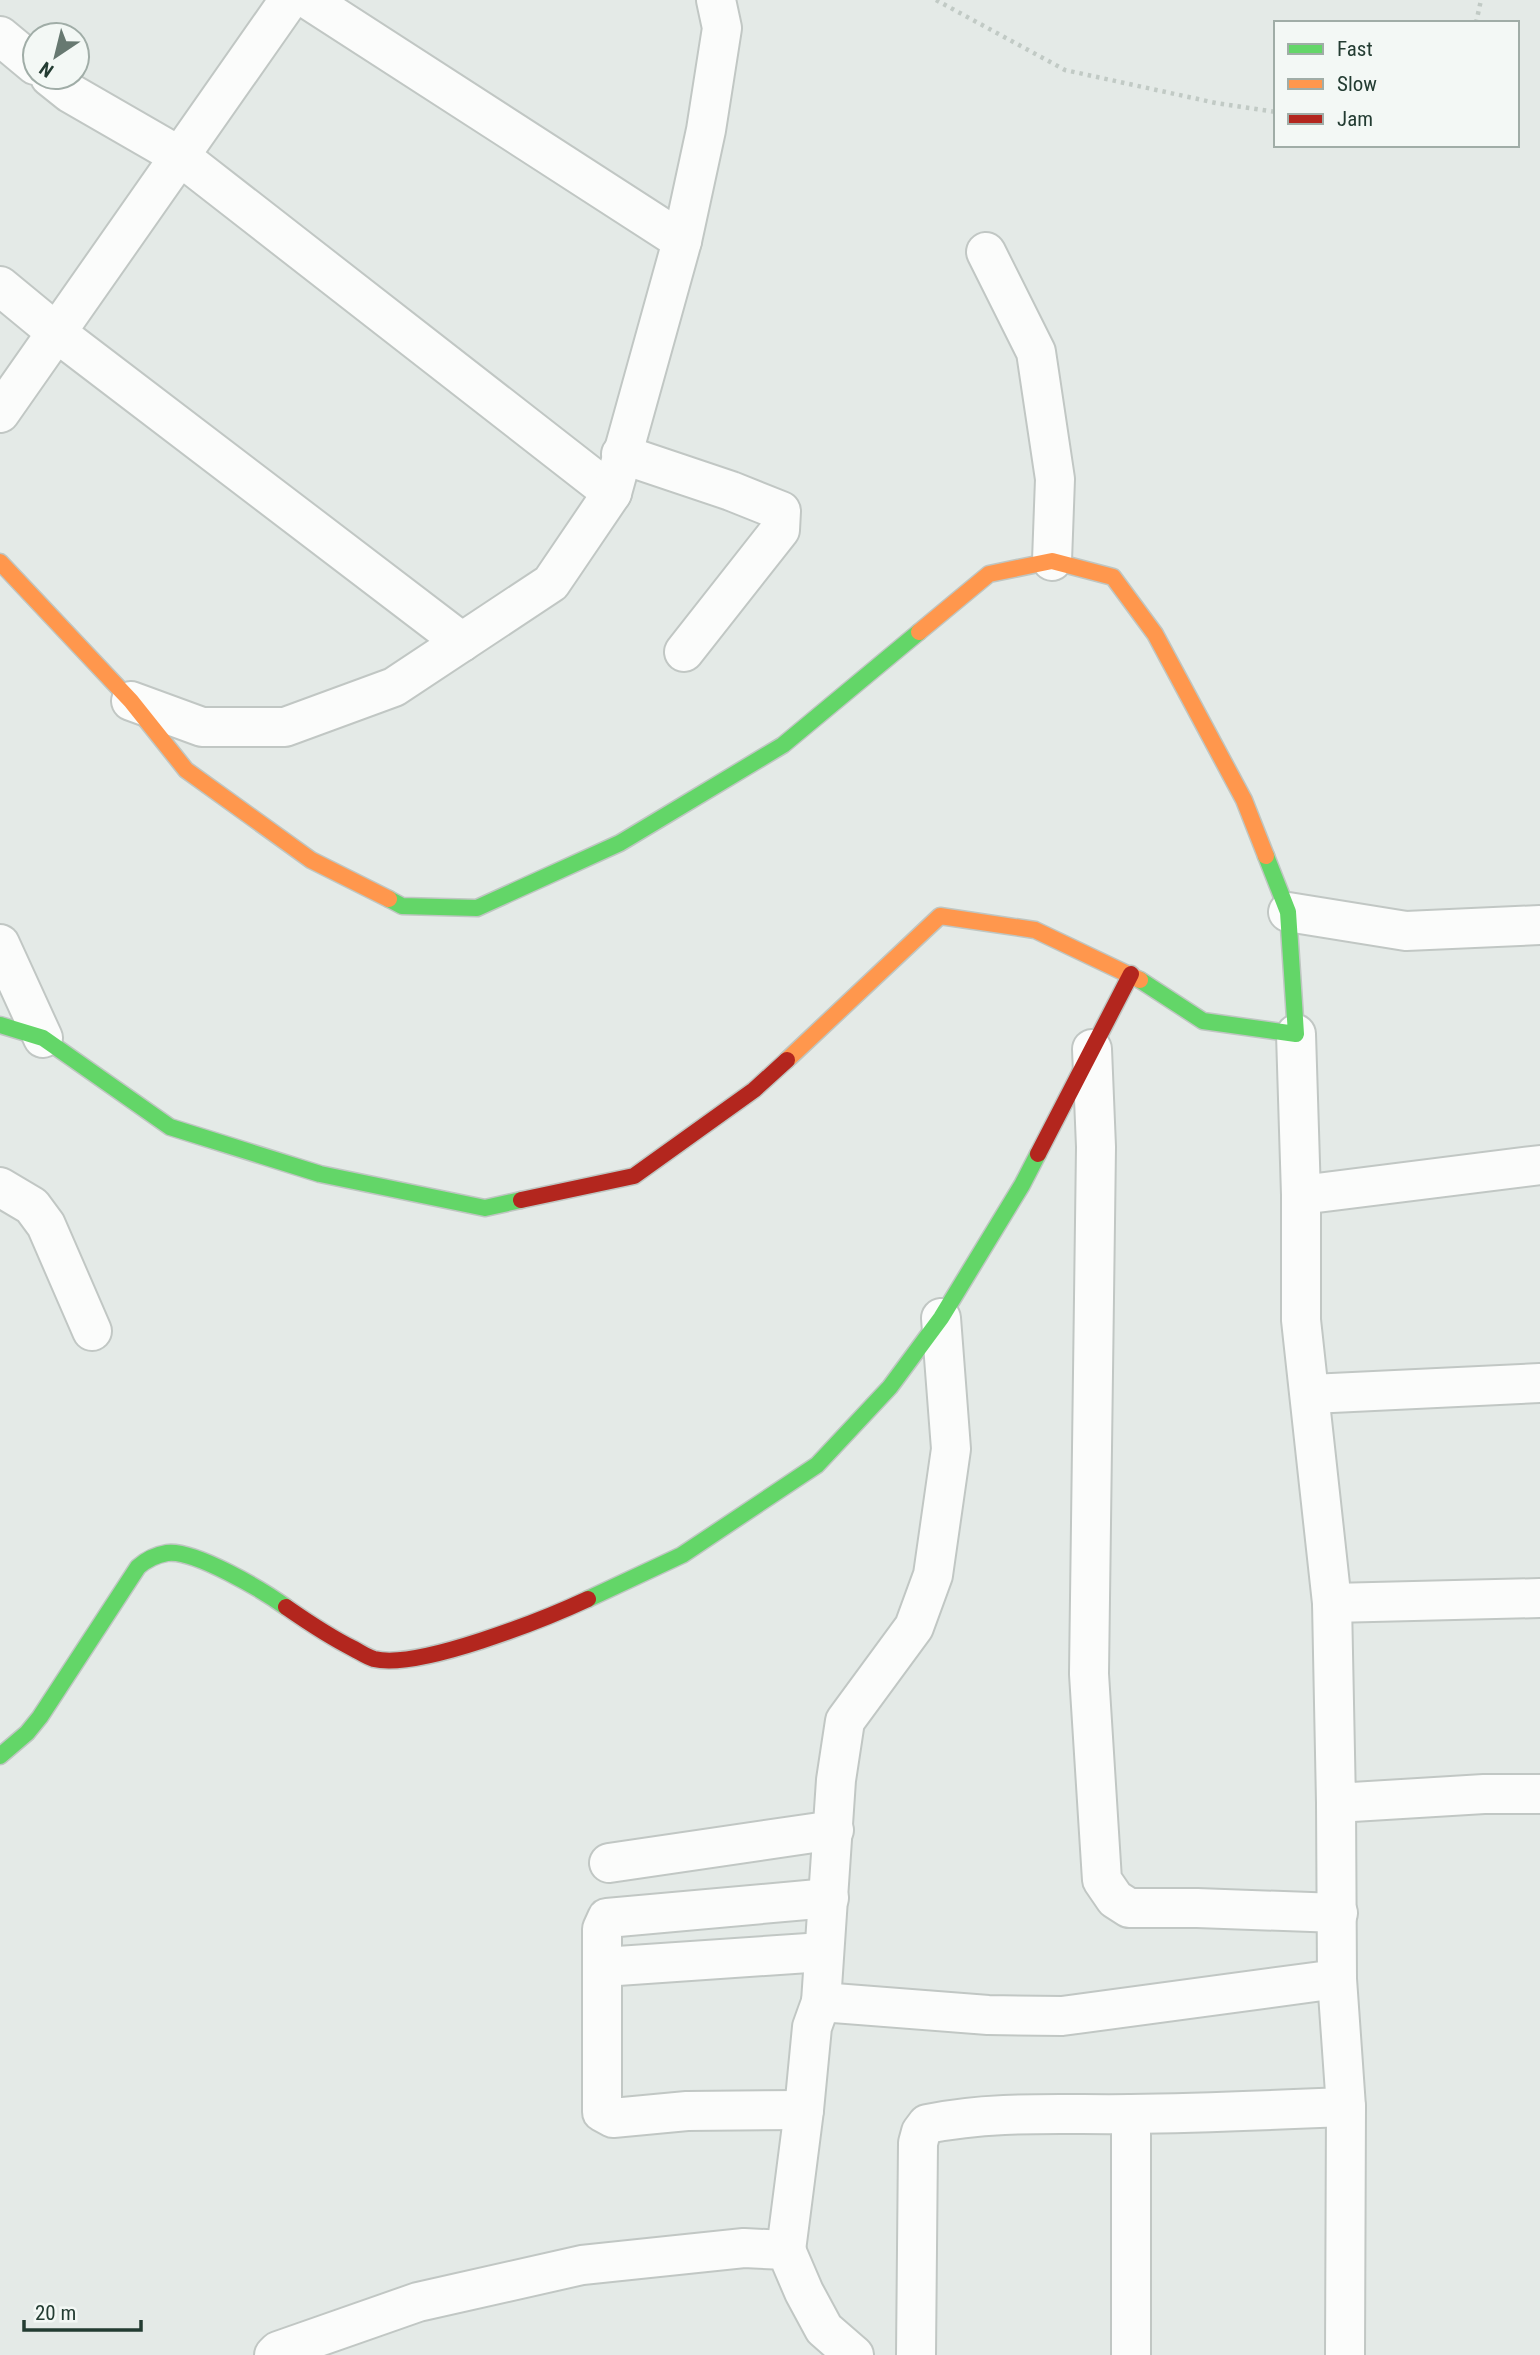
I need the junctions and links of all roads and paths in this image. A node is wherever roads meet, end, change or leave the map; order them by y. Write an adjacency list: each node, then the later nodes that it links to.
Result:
1 (289, 0): 11 (street)
2 (309, 0): 12 (street)
3 (716, 0): 12 (street)
4 (936, 0): 10 (path)
5 (1481, 0): 6 (path)
6 (1476, 21)
7 (0, 36): 8 (street)
8 (21, 53)
9 (68, 91): 11 (street)
10 (1274, 112)
11 (181, 156): 15 (street); 18 (street)
12 (682, 241): 17 (street)
13 (986, 252): 19 (street)
14 (0, 286): 15 (street)
15 (57, 332): 16 (street); 21 (street)
16 (0, 413)
17 (621, 454): 18 (street); 22 (street)
18 (612, 493): 21 (street)
19 (1052, 561): 23 (street); 24 (street)
20 (0, 562): 23 (street)
21 (462, 642): 23 (street)
22 (684, 652)
23 (131, 701)
24 (1288, 912): 25 (street); 29 (street)
25 (1540, 925)
26 (0, 943): 30 (street)
27 (1131, 974): 29 (street); 30 (street); 31 (street)
28 (0, 1025): 30 (street)
29 (1296, 1034): 34 (street)
30 (43, 1038)
31 (1092, 1049): 35 (street); 47 (street)
32 (1540, 1165): 34 (street)
33 (0, 1187): 36 (street)
34 (1301, 1195): 38 (street)
35 (941, 1318): 41 (street); 44 (street)
36 (92, 1331)
37 (1540, 1383): 38 (street)
38 (1311, 1394): 40 (street)
39 (1540, 1598): 40 (street)
40 (1332, 1604): 43 (street)
41 (0, 1756)
42 (1540, 1794): 43 (street)
43 (1336, 1803): 47 (street)
44 (834, 1830): 45 (street); 46 (street)
45 (609, 1863)
46 (829, 1898): 48 (street); 49 (street)
47 (1338, 1913): 50 (street)
48 (823, 1952): 49 (street); 51 (street)
49 (603, 1967): 53 (street)
50 (1338, 1979): 51 (street); 52 (street)
51 (821, 2002): 53 (street)
52 (1346, 2107): 54 (street); 60 (street)
53 (804, 2110): 55 (street)
54 (1131, 2114): 58 (street); 59 (street)
55 (786, 2250): 56 (street); 57 (street)
56 (274, 2355)
57 (854, 2355)
58 (916, 2355)
59 (1131, 2355)
60 (1345, 2355)

